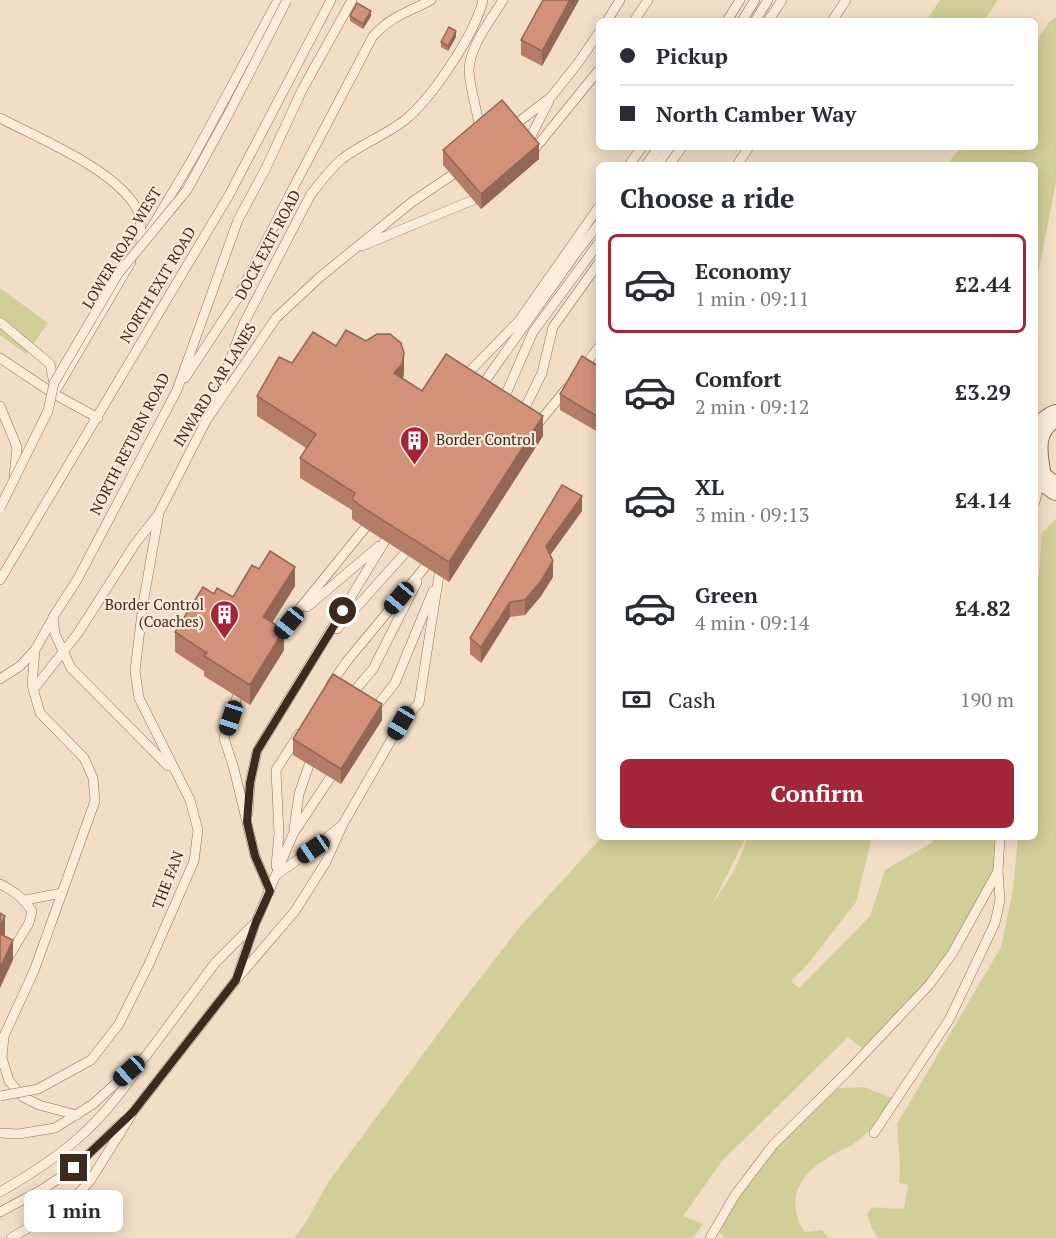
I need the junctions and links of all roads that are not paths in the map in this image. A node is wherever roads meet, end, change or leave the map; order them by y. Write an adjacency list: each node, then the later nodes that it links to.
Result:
1 (278, 0): 32 (lane, LOWER ROAD WEST)
2 (287, 0): 41 (lane, bridge)
3 (331, 0): 49 (lane, NORTH EXIT ROAD)
4 (352, 0): 43 (lane, NORTH RETURN ROAD)
5 (431, 0): 43 (lane)
6 (503, 0): 27 (lane)
7 (620, 0): 15 (lane)
8 (648, 0): 16 (lane)
9 (740, 0): 17 (lane)
10 (755, 0): 18 (lane)
11 (768, 0): 19 (lane)
12 (782, 0): 20 (lane)
13 (846, 0): 21 (lane)
14 (483, 1): 50 (lane, DOCK EXIT ROAD)
15 (609, 18)
16 (636, 18)
17 (729, 18)
18 (744, 18)
19 (757, 18)
20 (770, 18)
21 (834, 18)
22 (596, 36): 24 (lane)
23 (596, 73): 24 (lane)
24 (551, 97): 26 (lane)
25 (0, 118): 32 (lane)
26 (512, 127)
27 (481, 134)
28 (452, 175): 34 (lane, INWARD CAR LANES)
29 (473, 200): 34 (lane)
30 (596, 211): 40 (lane)
31 (596, 228): 44 (lane)
32 (141, 245): 45 (lane, LOWER ROAD WEST)
33 (596, 247): 47 (lane)
34 (352, 251): 50 (lane, INWARD CAR LANES)
35 (596, 267): 51 (lane)
36 (0, 322): 41 (lane)
37 (596, 351): 39 (lane)
38 (0, 358): 45 (lane)
39 (577, 375)
40 (459, 382)
41 (54, 383): 57 (lane, bridge)
42 (570, 384): 52 (lane)
43 (177, 390): 63 (lane, NORTH RETURN ROAD)
44 (476, 393)
45 (54, 394): 49 (lane); 56 (lane, LOWER ROAD WEST)
46 (0, 406): 56 (lane)
47 (499, 408)
48 (1056, 416): 53 (street)
49 (98, 418): 62 (lane, NORTH EXIT ROAD)
50 (206, 421): 58 (lane, INWARD CAR LANES)
51 (519, 421)
52 (534, 430)
53 (1038, 436)
54 (1038, 460): 55 (street)
55 (1048, 483)
56 (13, 491): 59 (lane, LOWER ROAD WEST)
57 (0, 508)
58 (159, 513): 68 (lane); 77 (lane, INWARD CAR LANES)
59 (0, 515)
60 (365, 528): 64 (lane)
61 (405, 553): 66 (lane)
62 (0, 580)
63 (53, 618): 67 (lane, NORTH RETURN ROAD); 68 (lane)
64 (289, 623): 65 (lane); 66 (lane)
65 (272, 643)
66 (321, 647): 79 (lane)
67 (35, 650): 69 (lane); 71 (lane)
68 (63, 651): 71 (lane); 77 (lane)
69 (0, 679)
70 (248, 680): 79 (lane)
71 (33, 690): 87 (lane)
72 (326, 692): 73 (lane)
73 (348, 699)
74 (371, 713): 80 (lane)
75 (308, 721): 84 (lane)
76 (309, 765): 81 (lane)
77 (174, 772): 93 (lane, THE FAN, bridge)
78 (330, 778): 81 (lane)
79 (247, 822): 86 (lane)
80 (343, 824): 84 (lane); 91 (lane)
81 (293, 834): 84 (lane)
82 (1000, 840): 83 (lane)
83 (999, 871): 97 (lane); 101 (lane)
84 (276, 875): 86 (lane)
85 (0, 884): 88 (lane)
86 (270, 891): 89 (lane)
87 (62, 893): 88 (lane); 95 (lane)
88 (25, 900): 90 (lane)
89 (256, 922): 91 (lane); 92 (lane)
90 (8, 958)
91 (236, 980): 94 (lane)
92 (146, 1056): 95 (lane); 98 (lane)
93 (0, 1096)
94 (133, 1112): 99 (lane); 100 (lane)
95 (77, 1115): 96 (lane)
96 (0, 1133)
97 (874, 1133)
98 (0, 1192)
99 (0, 1212)
100 (11, 1238)
101 (710, 1238)

